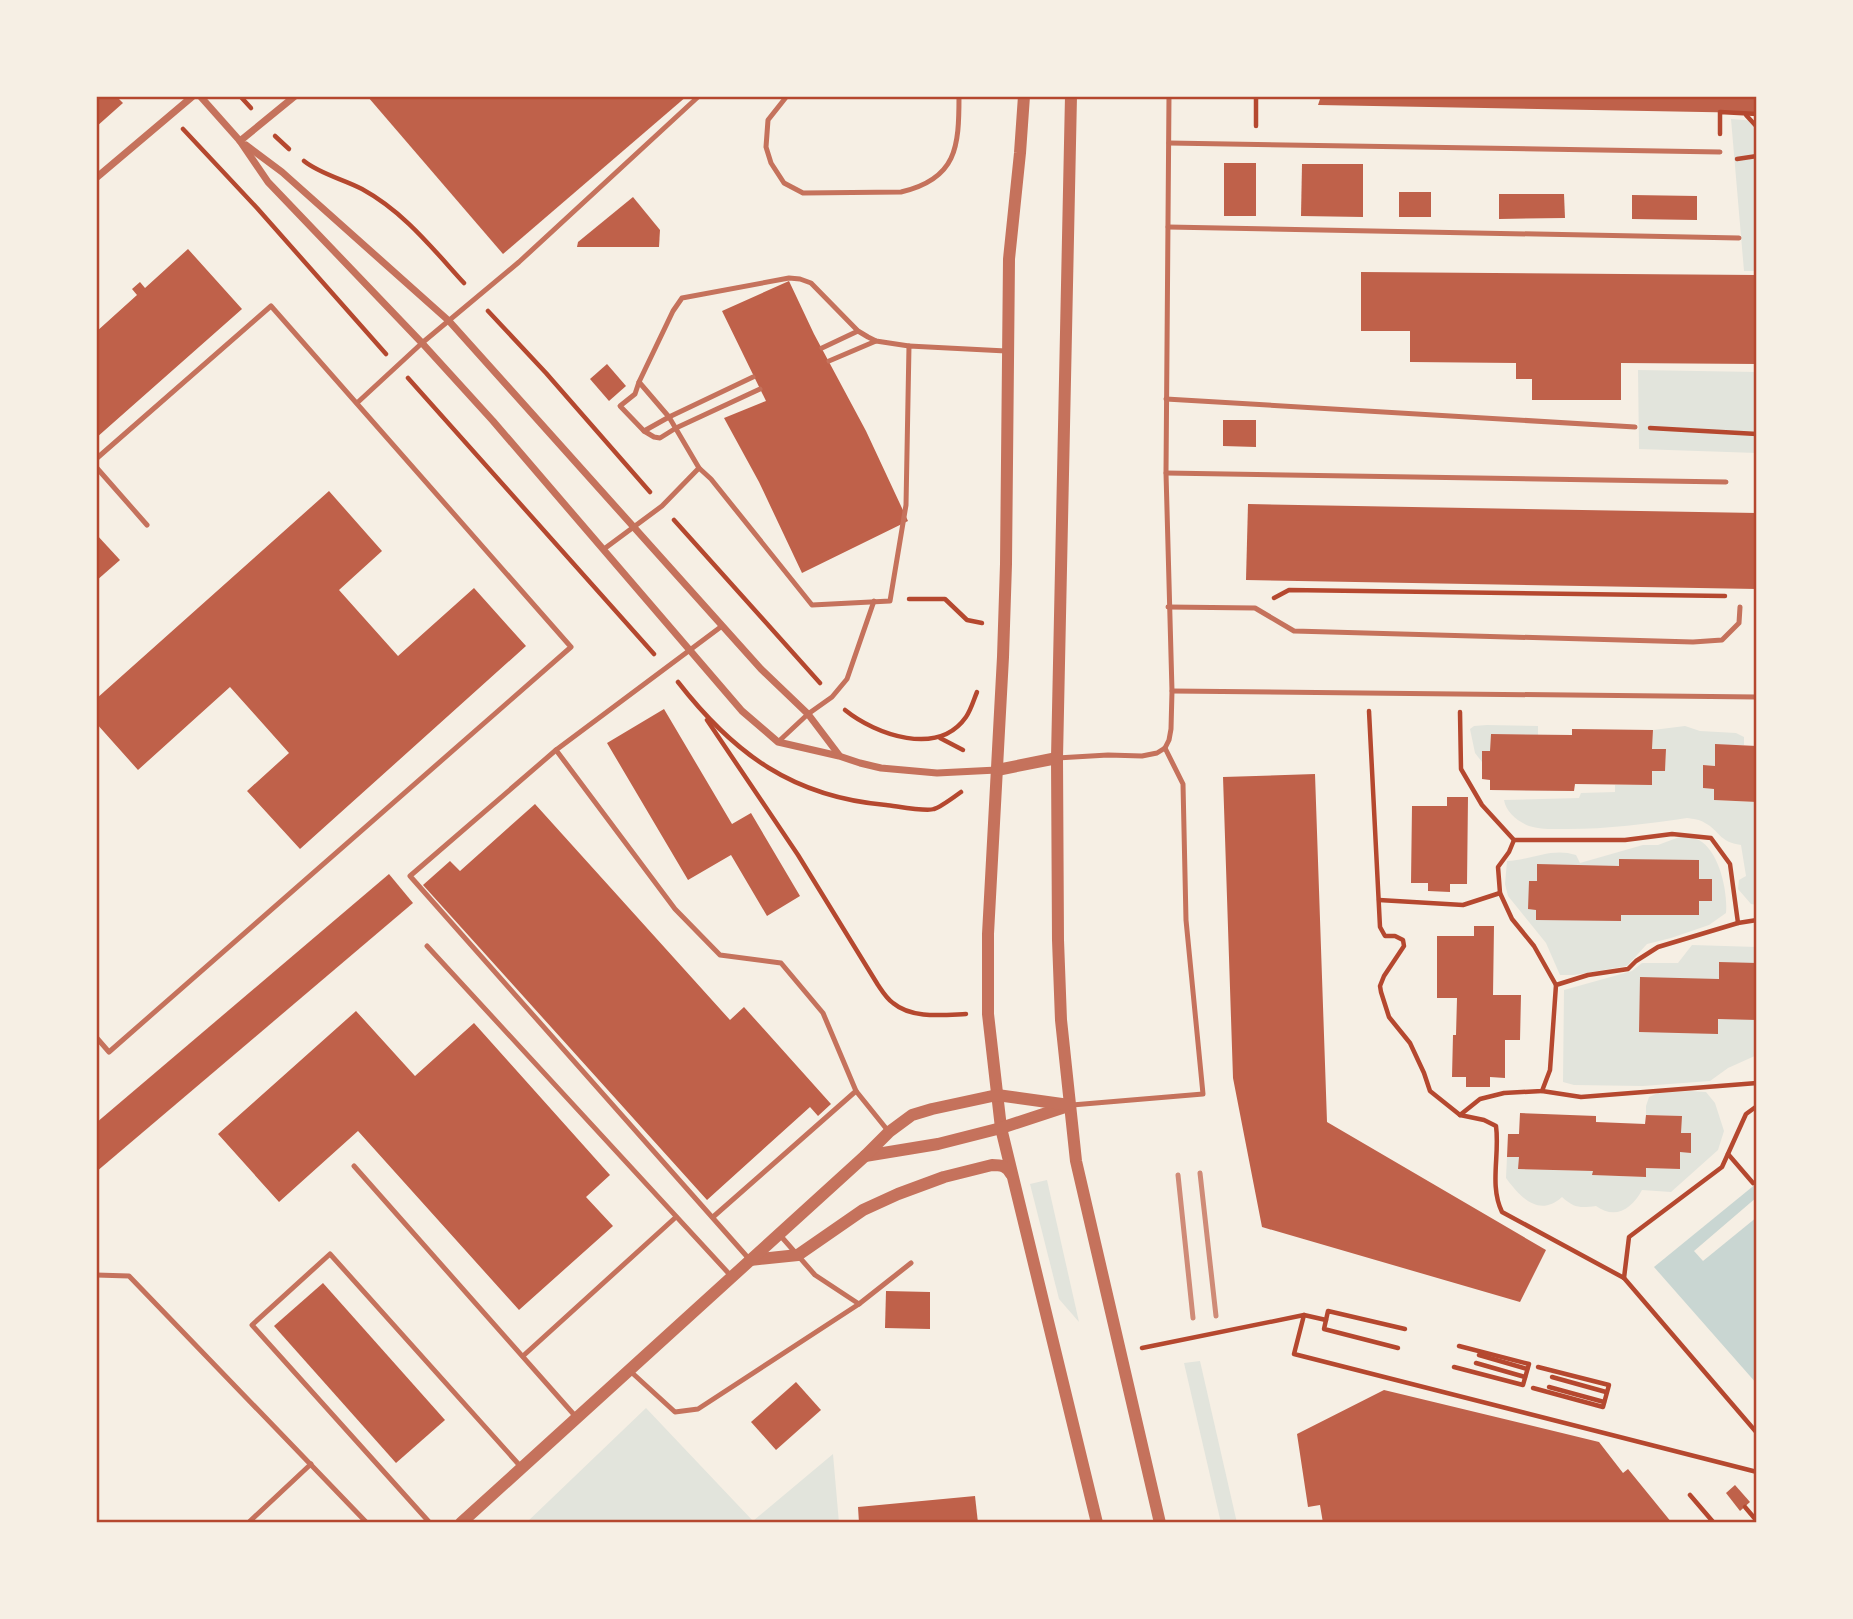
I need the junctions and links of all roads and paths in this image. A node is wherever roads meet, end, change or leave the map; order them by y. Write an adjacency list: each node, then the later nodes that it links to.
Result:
1 (193, 96): 22 (street)
2 (200, 96): 16 (street)
3 (240, 96): 14 (path)
4 (295, 96): 14 (street)
5 (699, 96): 25 (lane)
6 (787, 96): 7 (lane)
7 (960, 96)
8 (1024, 96): 32 (street)
9 (1071, 96): 74 (street)
10 (1169, 96): 17 (lane)
11 (1256, 96): 18 (path)
12 (1745, 114): 13 (path); 15 (path); 20 (path)
13 (1757, 114)
14 (263, 122): 16 (street); 19 (path)
15 (1757, 127)
16 (240, 141): 26 (street); 29 (street)
17 (1169, 142): 18 (lane); 23 (lane)
18 (1255, 144): 20 (lane)
19 (290, 150)
20 (1720, 152)
21 (299, 157): 25 (path)
22 (96, 178)
23 (1168, 227): 24 (lane); 37 (lane)
24 (1739, 238)
25 (476, 298): 26 (lane); 49 (path)
26 (449, 321): 29 (lane); 51 (street)
27 (858, 331): 28 (lane); 31 (lane); 35 (lane)
28 (876, 341): 30 (lane); 33 (lane)
29 (422, 343): 38 (lane); 52 (street)
30 (909, 346): 32 (lane); 55 (lane)
31 (822, 348)
32 (1008, 352): 75 (street)
33 (829, 362)
34 (753, 377): 39 (lane)
35 (639, 382): 39 (lane); 42 (lane)
36 (760, 389): 41 (lane)
37 (1166, 399): 40 (lane); 47 (lane)
38 (357, 403): 44 (lane); 84 (lane)
39 (669, 417): 41 (lane); 42 (lane)
40 (1635, 427): 43 (path)
41 (676, 428): 42 (lane); 46 (lane)
42 (644, 431)
43 (1757, 434)
44 (96, 459)
45 (96, 467): 50 (lane)
46 (699, 468): 49 (lane); 54 (lane)
47 (1166, 473): 48 (lane); 56 (lane)
48 (1726, 482)
49 (662, 506): 51 (lane); 66 (path)
50 (147, 525)
51 (634, 527): 52 (lane); 60 (street)
52 (604, 549): 61 (street)
53 (1729, 596): 58 (path)
54 (874, 601): 55 (lane); 66 (lane)
55 (890, 601): 59 (path)
56 (1168, 607): 58 (lane); 63 (lane)
57 (1740, 607): 58 (lane)
58 (1255, 608)
59 (983, 623)
60 (722, 626): 61 (lane); 69 (street)
61 (691, 650): 70 (street); 72 (lane)
62 (977, 691): 66 (path)
63 (1172, 691): 64 (lane); 71 (lane)
64 (1368, 693): 65 (lane); 78 (path)
65 (1460, 694): 67 (lane); 76 (path)
66 (832, 696): 69 (lane)
67 (1757, 697)
68 (701, 711): 83 (path)
69 (808, 714): 70 (lane); 73 (street)
70 (778, 742): 73 (street)
71 (1165, 748): 74 (lane); 89 (lane)
72 (556, 750): 86 (lane); 100 (lane)
73 (839, 756): 75 (street)
74 (1057, 758): 75 (street); 89 (street)
75 (997, 769): 83 (street)
76 (1514, 840): 77 (path); 80 (path)
77 (1500, 893): 78 (path); 82 (path)
78 (1378, 900): 91 (path)
79 (1757, 920): 80 (path)
80 (1738, 923): 82 (path)
81 (427, 946): 99 (lane)
82 (1556, 985): 87 (path)
83 (988, 1014): 88 (street)
84 (96, 1037)
85 (1757, 1083): 87 (path)
86 (856, 1091): 93 (lane); 100 (lane)
87 (1542, 1091): 91 (path)
88 (997, 1095): 89 (street); 92 (street); 93 (street)
89 (1069, 1105): 92 (street); 114 (street)
90 (1757, 1106): 94 (path)
91 (1460, 1115): 107 (path)
92 (1001, 1128): 95 (street); 97 (street)
93 (889, 1132): 95 (street)
94 (1728, 1154): 98 (path); 107 (path)
95 (865, 1156): 101 (street)
96 (354, 1166): 115 (lane)
97 (1013, 1178): 102 (street); 140 (street)
98 (1753, 1183)
99 (676, 1217): 106 (lane); 115 (lane)
100 (713, 1217): 103 (lane)
101 (779, 1234): 102 (lane); 103 (street)
102 (798, 1255): 103 (street); 108 (lane)
103 (751, 1260): 106 (street)
104 (911, 1263): 108 (lane)
105 (96, 1275): 130 (lane)
106 (732, 1277): 121 (street)
107 (1624, 1278): 129 (path)
108 (859, 1304): 121 (lane)
109 (1304, 1314): 110 (path); 114 (path); 132 (path)
110 (1326, 1320): 111 (path); 113 (path)
111 (1405, 1329)
112 (1459, 1346): 120 (path)
113 (1398, 1348)
114 (1120, 1353): 141 (street)
115 (523, 1356): 128 (lane)
116 (1479, 1356): 120 (path)
117 (1476, 1363): 122 (path)
118 (1454, 1367): 122 (path)
119 (1538, 1367): 126 (path)
120 (1527, 1369): 122 (path)
121 (629, 1370): 128 (street)
122 (1525, 1377)
123 (1552, 1377): 126 (path)
124 (1549, 1387): 127 (path)
125 (1533, 1388): 127 (path)
126 (1606, 1392): 127 (path)
127 (1604, 1402)
128 (577, 1418): 131 (street)
129 (1757, 1433)
130 (311, 1464): 136 (lane); 137 (lane)
131 (522, 1468): 138 (lane); 139 (street)
132 (1757, 1472)
133 (1690, 1496): 142 (path)
134 (1745, 1507): 135 (path)
135 (1755, 1521)
136 (248, 1523)
137 (367, 1523)
138 (430, 1523)
139 (461, 1523)
140 (1097, 1523)
141 (1160, 1523)
142 (1714, 1523)

